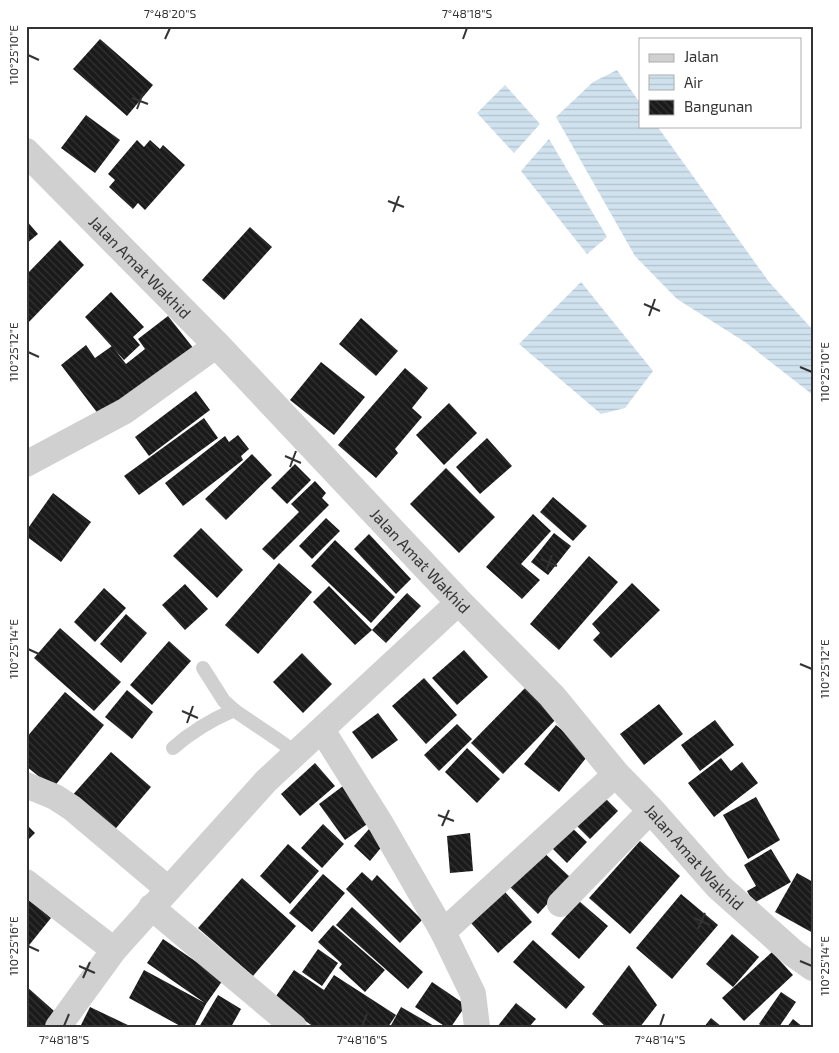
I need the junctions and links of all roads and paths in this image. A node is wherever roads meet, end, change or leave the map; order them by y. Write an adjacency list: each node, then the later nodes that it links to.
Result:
1 (26, 152): 2 (street, Jalan Amat Wakhid)
2 (217, 345): 3 (street); 4 (street, Jalan Amat Wakhid)
3 (26, 464)
4 (459, 602): 7 (street); 10 (street, Jalan Amat Wakhid)
5 (203, 668): 6 (lane)
6 (234, 710): 8 (lane); 9 (lane)
7 (322, 730): 9 (street); 16 (street)
8 (173, 748)
9 (296, 753): 14 (street)
10 (616, 774): 12 (street, Jalan Amat Wakhid); 16 (street)
11 (26, 785): 14 (street)
12 (651, 810): 15 (street); 18 (street, Jalan Amat Wakhid)
13 (26, 882): 17 (street)
14 (160, 898): 17 (street); 20 (street)
15 (560, 904)
16 (444, 932): 21 (street)
17 (114, 950): 19 (street)
18 (813, 968)
19 (58, 1027)
20 (294, 1027)
21 (476, 1027)

